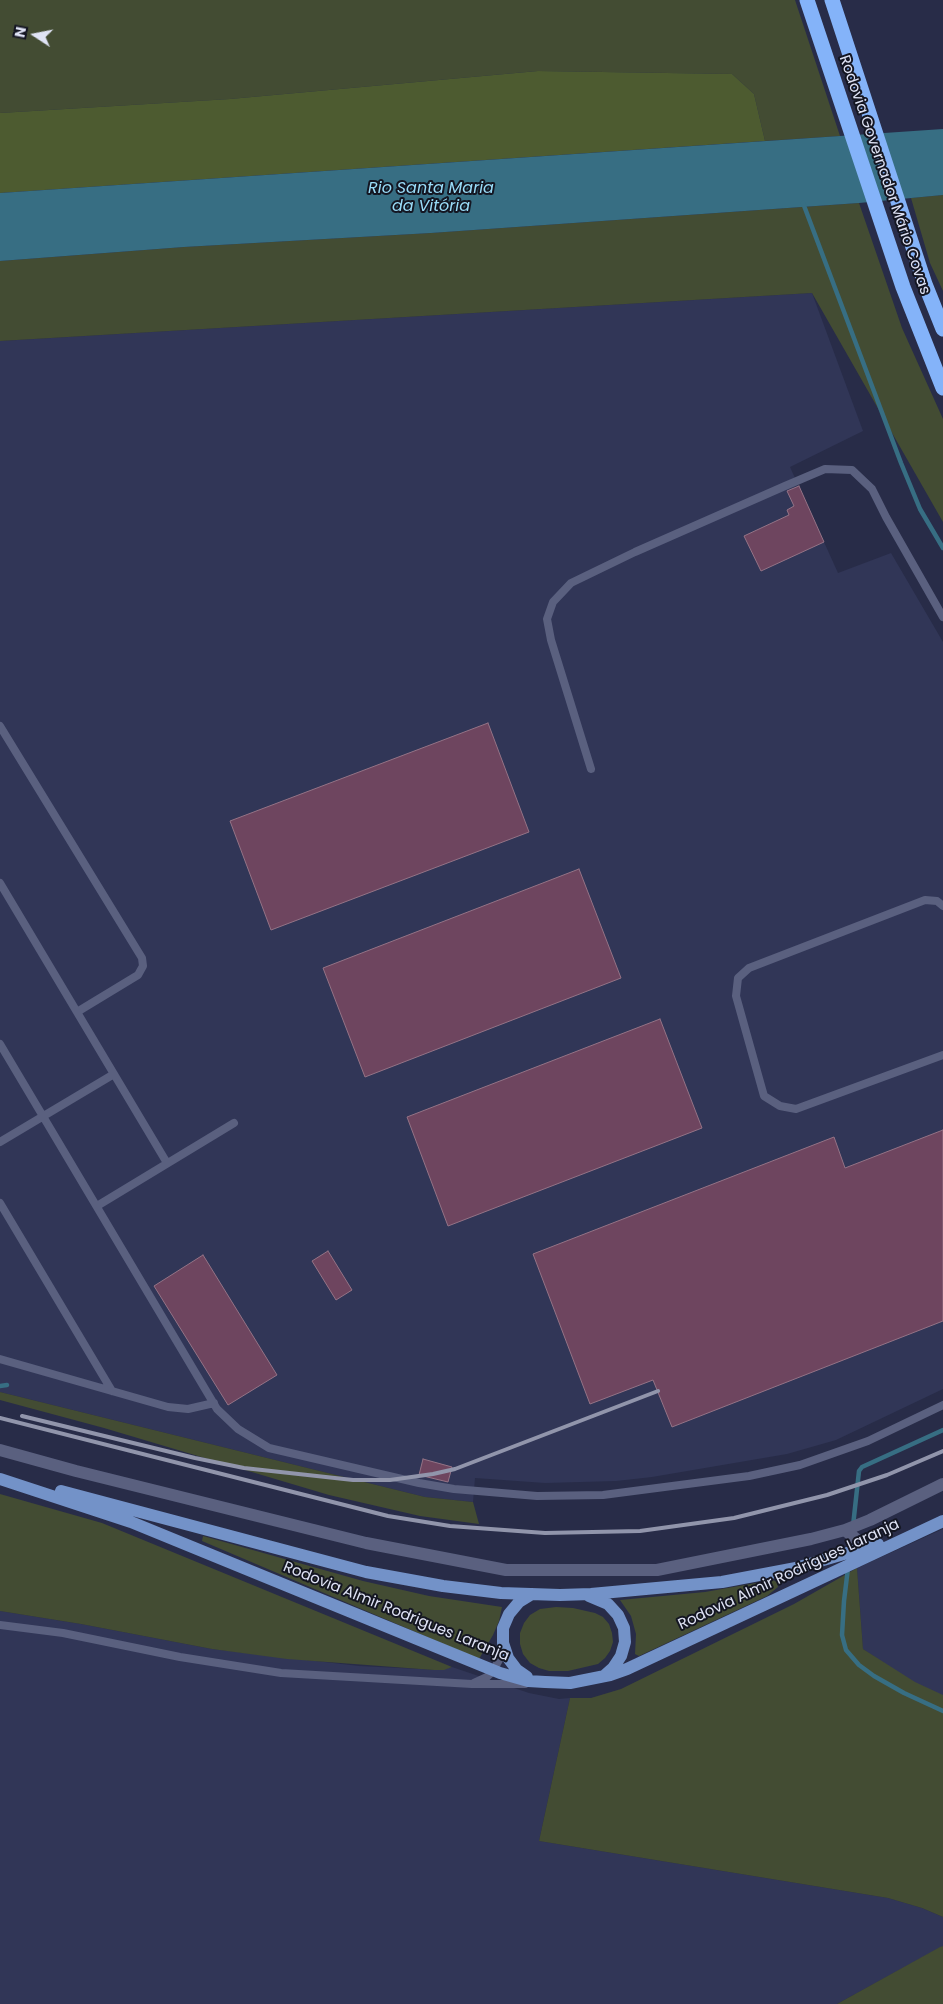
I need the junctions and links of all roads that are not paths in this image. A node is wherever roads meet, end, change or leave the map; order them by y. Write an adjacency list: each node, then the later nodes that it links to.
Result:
1 (807, 0): 4 (highway, Rodovia Governador Mário Covas)
2 (832, 0): 3 (highway, Rodovia Governador Mário Covas)
3 (943, 329)
4 (943, 388)
5 (943, 617): 7 (lane)
6 (0, 726): 10 (lane)
7 (591, 770)
8 (0, 883): 10 (lane)
9 (943, 906): 12 (lane)
10 (77, 1012): 13 (lane)
11 (0, 1044): 14 (lane)
12 (943, 1055)
13 (114, 1074): 14 (lane); 17 (lane)
14 (43, 1116): 16 (lane); 19 (lane)
15 (234, 1123): 17 (lane)
16 (0, 1142)
17 (167, 1164): 19 (lane)
18 (0, 1203): 21 (lane)
19 (97, 1206): 22 (lane)
20 (0, 1360): 21 (lane)
21 (112, 1391): 22 (lane)
22 (214, 1403): 23 (lane)
23 (943, 1404)
24 (0, 1450): 28 (street)
25 (0, 1479): 30 (main road, Rodovia Almir Rodrigues Laranja); 34 (main road, Rodovia Almir Rodrigues Laranja)
26 (943, 1484): 28 (street)
27 (943, 1521): 29 (main road, Rodovia Almir Rodrigues Laranja); 35 (main road, Rodovia Almir Rodrigues Laranja)
28 (845, 1530): 29 (street)
29 (866, 1548): 31 (main road, Rodovia Almir Rodrigues Laranja)
30 (532, 1594): 31 (main road, Rodovia Almir Rodrigues Laranja); 33 (main road)
31 (581, 1594): 35 (main road)
32 (0, 1625): 37 (lane)
33 (503, 1643): 34 (lane); 36 (main road)
34 (493, 1670): 36 (main road, Rodovia Almir Rodrigues Laranja); 37 (lane)
35 (602, 1677): 36 (main road, Rodovia Almir Rodrigues Laranja)
36 (545, 1682): 37 (lane)
37 (472, 1684)

